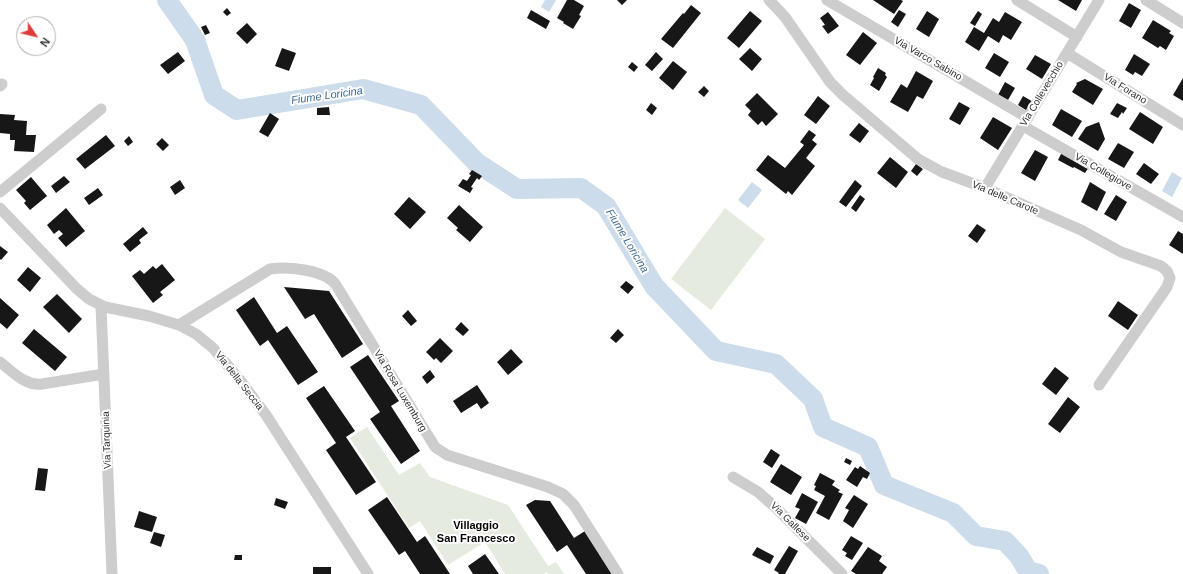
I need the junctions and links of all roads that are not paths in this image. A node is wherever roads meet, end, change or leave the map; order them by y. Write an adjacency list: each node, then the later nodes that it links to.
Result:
1 (769, 0): 12 (street, Via delle Carote)
2 (827, 0): 10 (street, Via Varco Sabino)
3 (1017, 0): 7 (street)
4 (1099, 0): 7 (street, Via Collevecchio)
5 (1146, 0): 6 (street)
6 (1183, 23)
7 (1077, 37): 8 (street, Via Collevecchio)
8 (1067, 53): 10 (street, Via Collevecchio); 11 (street, Via Forano)
9 (101, 109): 13 (street)
10 (1026, 122): 12 (street, Via Collevecchio); 15 (street, Via Collegiove)
11 (1183, 125)
12 (985, 188): 20 (street, Via delle Carote)
13 (0, 192)
14 (0, 208): 16 (street, Via della Seccia)
15 (1183, 217)
16 (101, 306): 17 (street, Via della Seccia); 19 (street, Via Tarquinia)
17 (179, 325): 23 (street, Via della Seccia); 24 (street, Via Rosa Luxemburg)
18 (0, 362): 19 (street)
19 (104, 374): 22 (street, Via Tarquinia)
20 (1099, 385)
21 (733, 477): 25 (street, Via Gallese)
22 (112, 574)
23 (368, 574)
24 (618, 574)
25 (842, 574)

